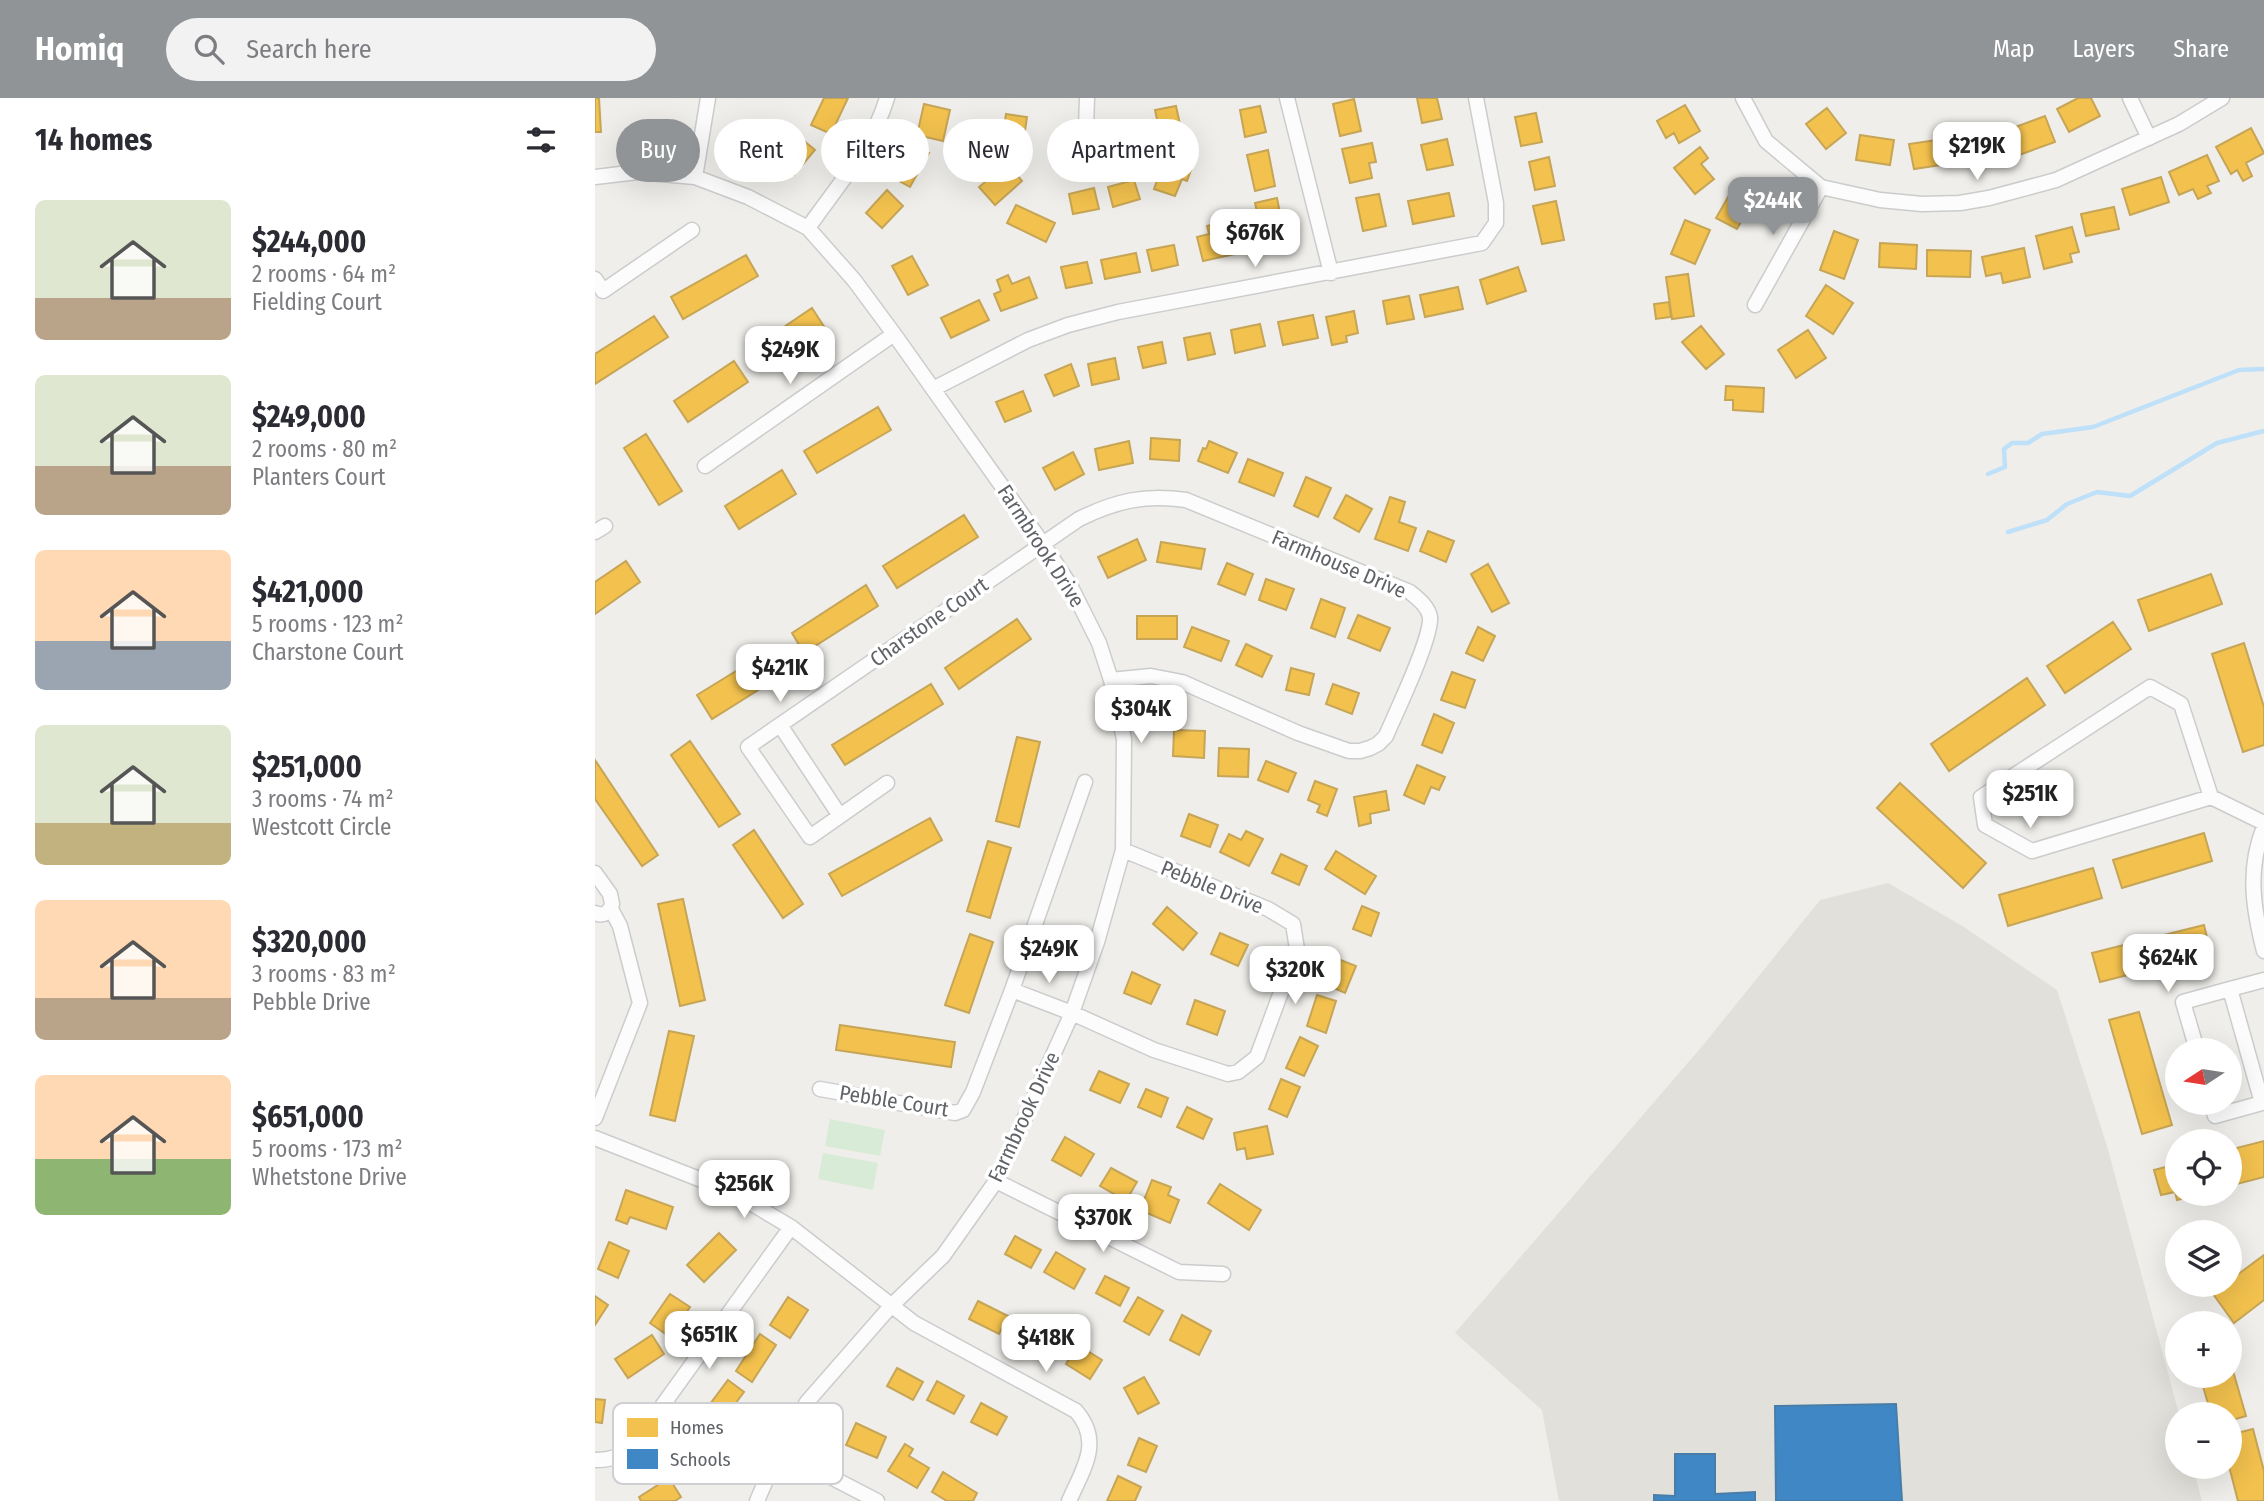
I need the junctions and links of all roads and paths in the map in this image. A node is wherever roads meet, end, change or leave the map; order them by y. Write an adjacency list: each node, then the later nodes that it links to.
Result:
1 (708, 98): 11 (street)
2 (887, 98): 16 (street)
3 (1087, 98): 9 (street)
4 (1287, 98): 18 (street)
5 (1476, 98): 18 (street)
6 (1742, 98): 15 (street)
7 (2130, 98): 10 (street)
8 (2223, 98): 10 (street)
9 (1086, 119)
10 (2149, 138): 15 (street)
11 (700, 147)
12 (616, 174): 13 (street, Farmbrook Drive)
13 (595, 177)
14 (700, 179): 16 (street, Farmbrook Drive)
15 (1821, 187): 20 (street)
16 (808, 228): 21 (street, Farmbrook Drive)
17 (692, 230): 19 (street)
18 (1331, 272): 22 (street)
19 (595, 279)
20 (1755, 305)
21 (894, 334): 22 (street, Farmbrook Drive); 23 (street)
22 (933, 389): 24 (street, Farmbrook Drive)
23 (705, 466)
24 (1044, 544): 25 (street, Farmbrook Drive); 25 (street, Farmhouse Drive); 26 (street, Charstone Court)
25 (1111, 680): 32 (street, Farmbrook Drive)
26 (780, 725): 30 (street); 30 (street, Charstone Court)
27 (1085, 782): 39 (street, Pebble Court)
28 (887, 783): 30 (street, Charstone Court)
29 (2211, 797): 29 (street); 31 (street)
30 (840, 816)
31 (2264, 825): 36 (street)
32 (1123, 850): 40 (street, Farmbrook Drive); 40 (street, Pebble Drive)
33 (595, 873): 34 (street)
34 (611, 909): 35 (street); 42 (street)
35 (595, 913)
36 (2264, 951)
37 (2264, 980): 38 (street)
38 (2230, 989): 41 (street); 44 (street)
39 (1012, 990): 40 (street); 43 (street, Pebble Court)
40 (1072, 1013): 47 (street, Farmbrook Drive)
41 (2194, 1038)
42 (601, 1085): 45 (street)
43 (820, 1089)
44 (2242, 1109)
45 (595, 1118)
46 (595, 1138): 48 (street)
47 (996, 1181): 49 (street); 50 (street, Farmbrook Drive)
48 (791, 1227): 50 (street); 51 (street)
49 (1223, 1274)
50 (891, 1306): 52 (street, Farmbrook Drive); 59 (street)
51 (664, 1403)
52 (806, 1403)
53 (613, 1458): 54 (street)
54 (595, 1460)
55 (843, 1483): 58 (street)
56 (764, 1484): 57 (street, Farmbrook Drive)
57 (757, 1501)
58 (877, 1501)
59 (1069, 1501)

